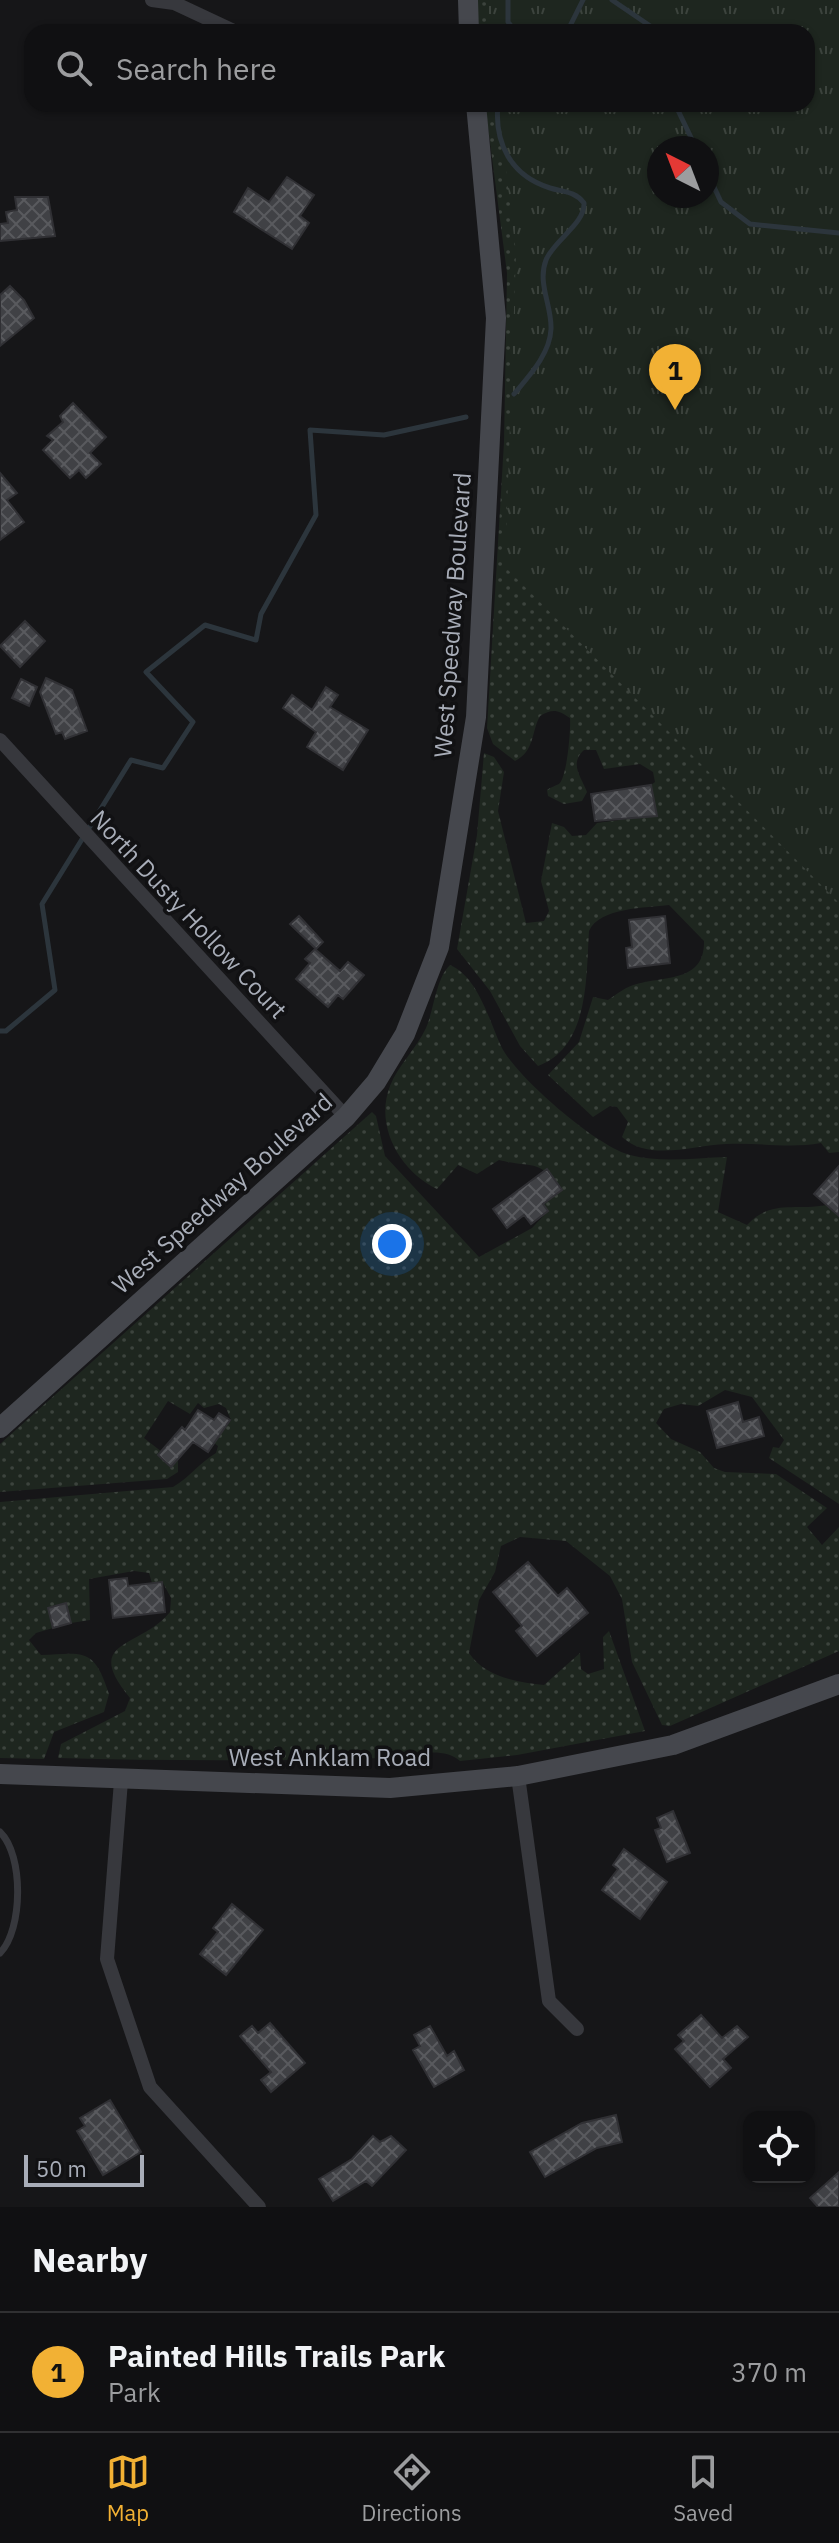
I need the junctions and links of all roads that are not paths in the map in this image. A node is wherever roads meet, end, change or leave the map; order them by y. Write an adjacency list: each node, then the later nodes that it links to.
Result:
1 (152, 0): 3 (street)
2 (468, 0): 4 (main road)
3 (219, 24)
4 (469, 24)
5 (477, 112): 7 (main road, West Speedway Boulevard)
6 (0, 740): 7 (street, North Dusty Hollow Court)
7 (346, 1117): 8 (main road, West Speedway Boulevard)
8 (0, 1428)
9 (839, 1684): 11 (main road, West Anklam Road)
10 (0, 1774): 12 (main road, West Anklam Road)
11 (518, 1776): 12 (main road, West Anklam Road); 15 (street)
12 (121, 1781): 16 (street)
13 (0, 1832): 14 (lane)
14 (0, 1953)
15 (577, 2029)
16 (259, 2207)

